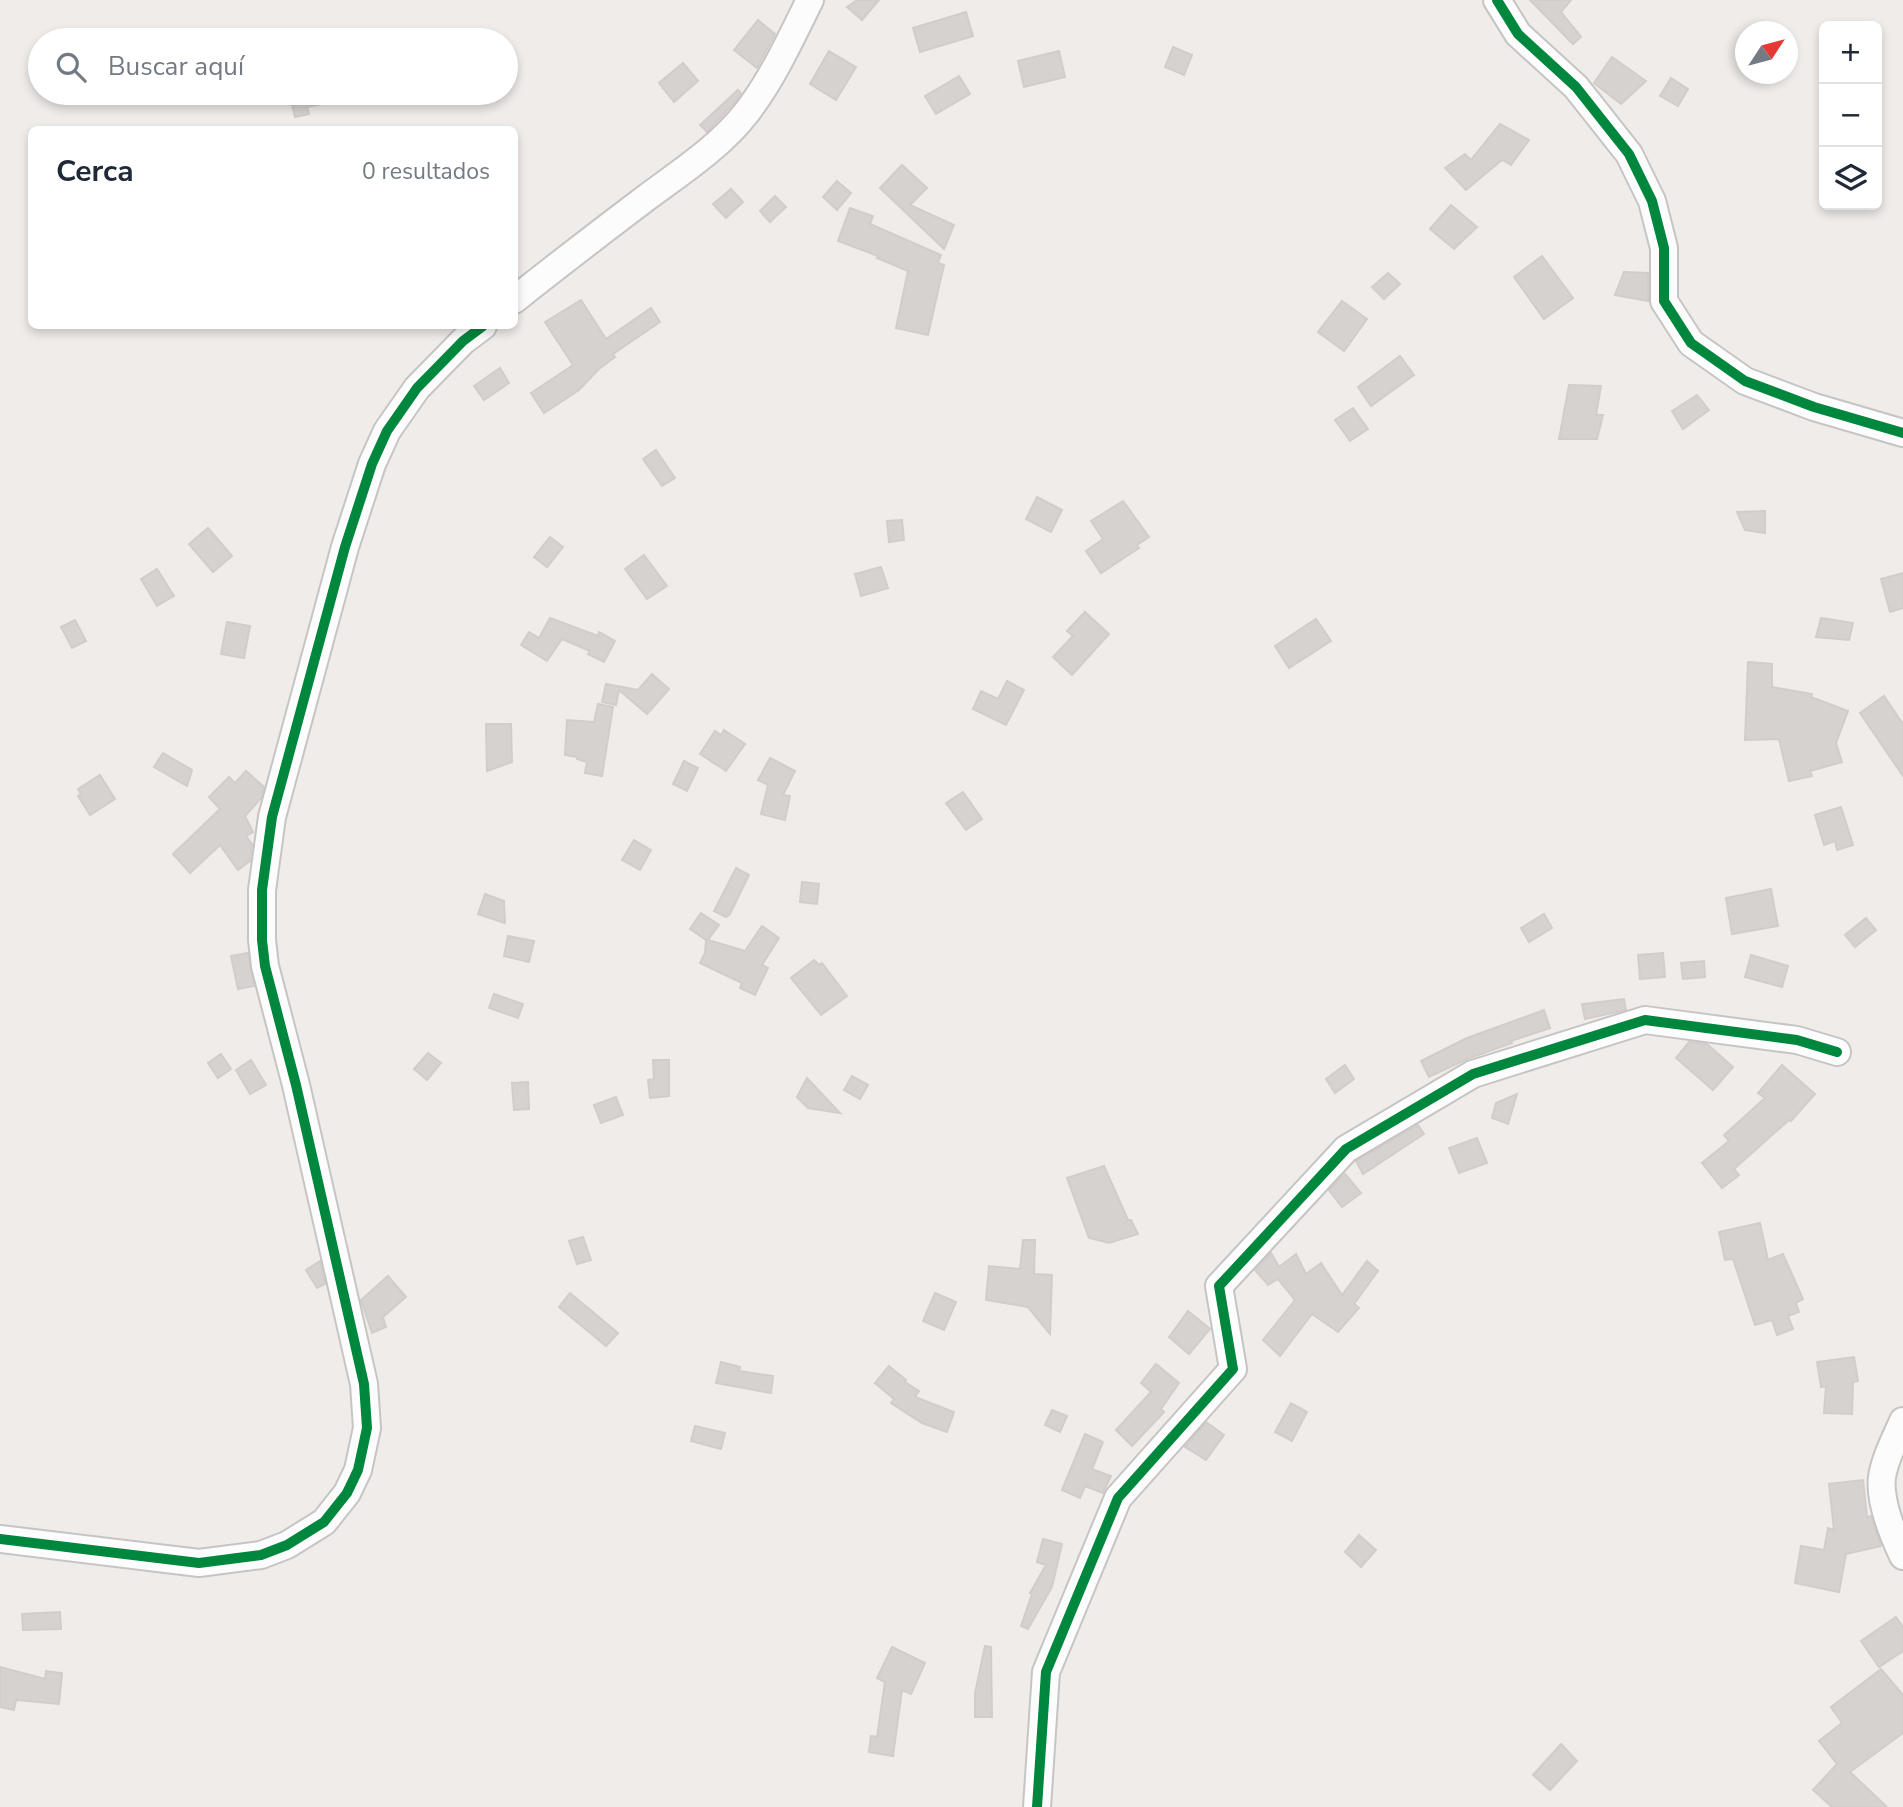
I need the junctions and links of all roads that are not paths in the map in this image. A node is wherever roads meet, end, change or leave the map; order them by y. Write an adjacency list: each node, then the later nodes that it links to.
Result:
1 (810, 0): 3 (street)
2 (1497, 0): 5 (street)
3 (518, 297)
4 (479, 329): 8 (street)
5 (1903, 433)
6 (1837, 1052): 10 (street)
7 (1903, 1421): 9 (street)
8 (0, 1539)
9 (1903, 1556)
10 (1037, 1807)

